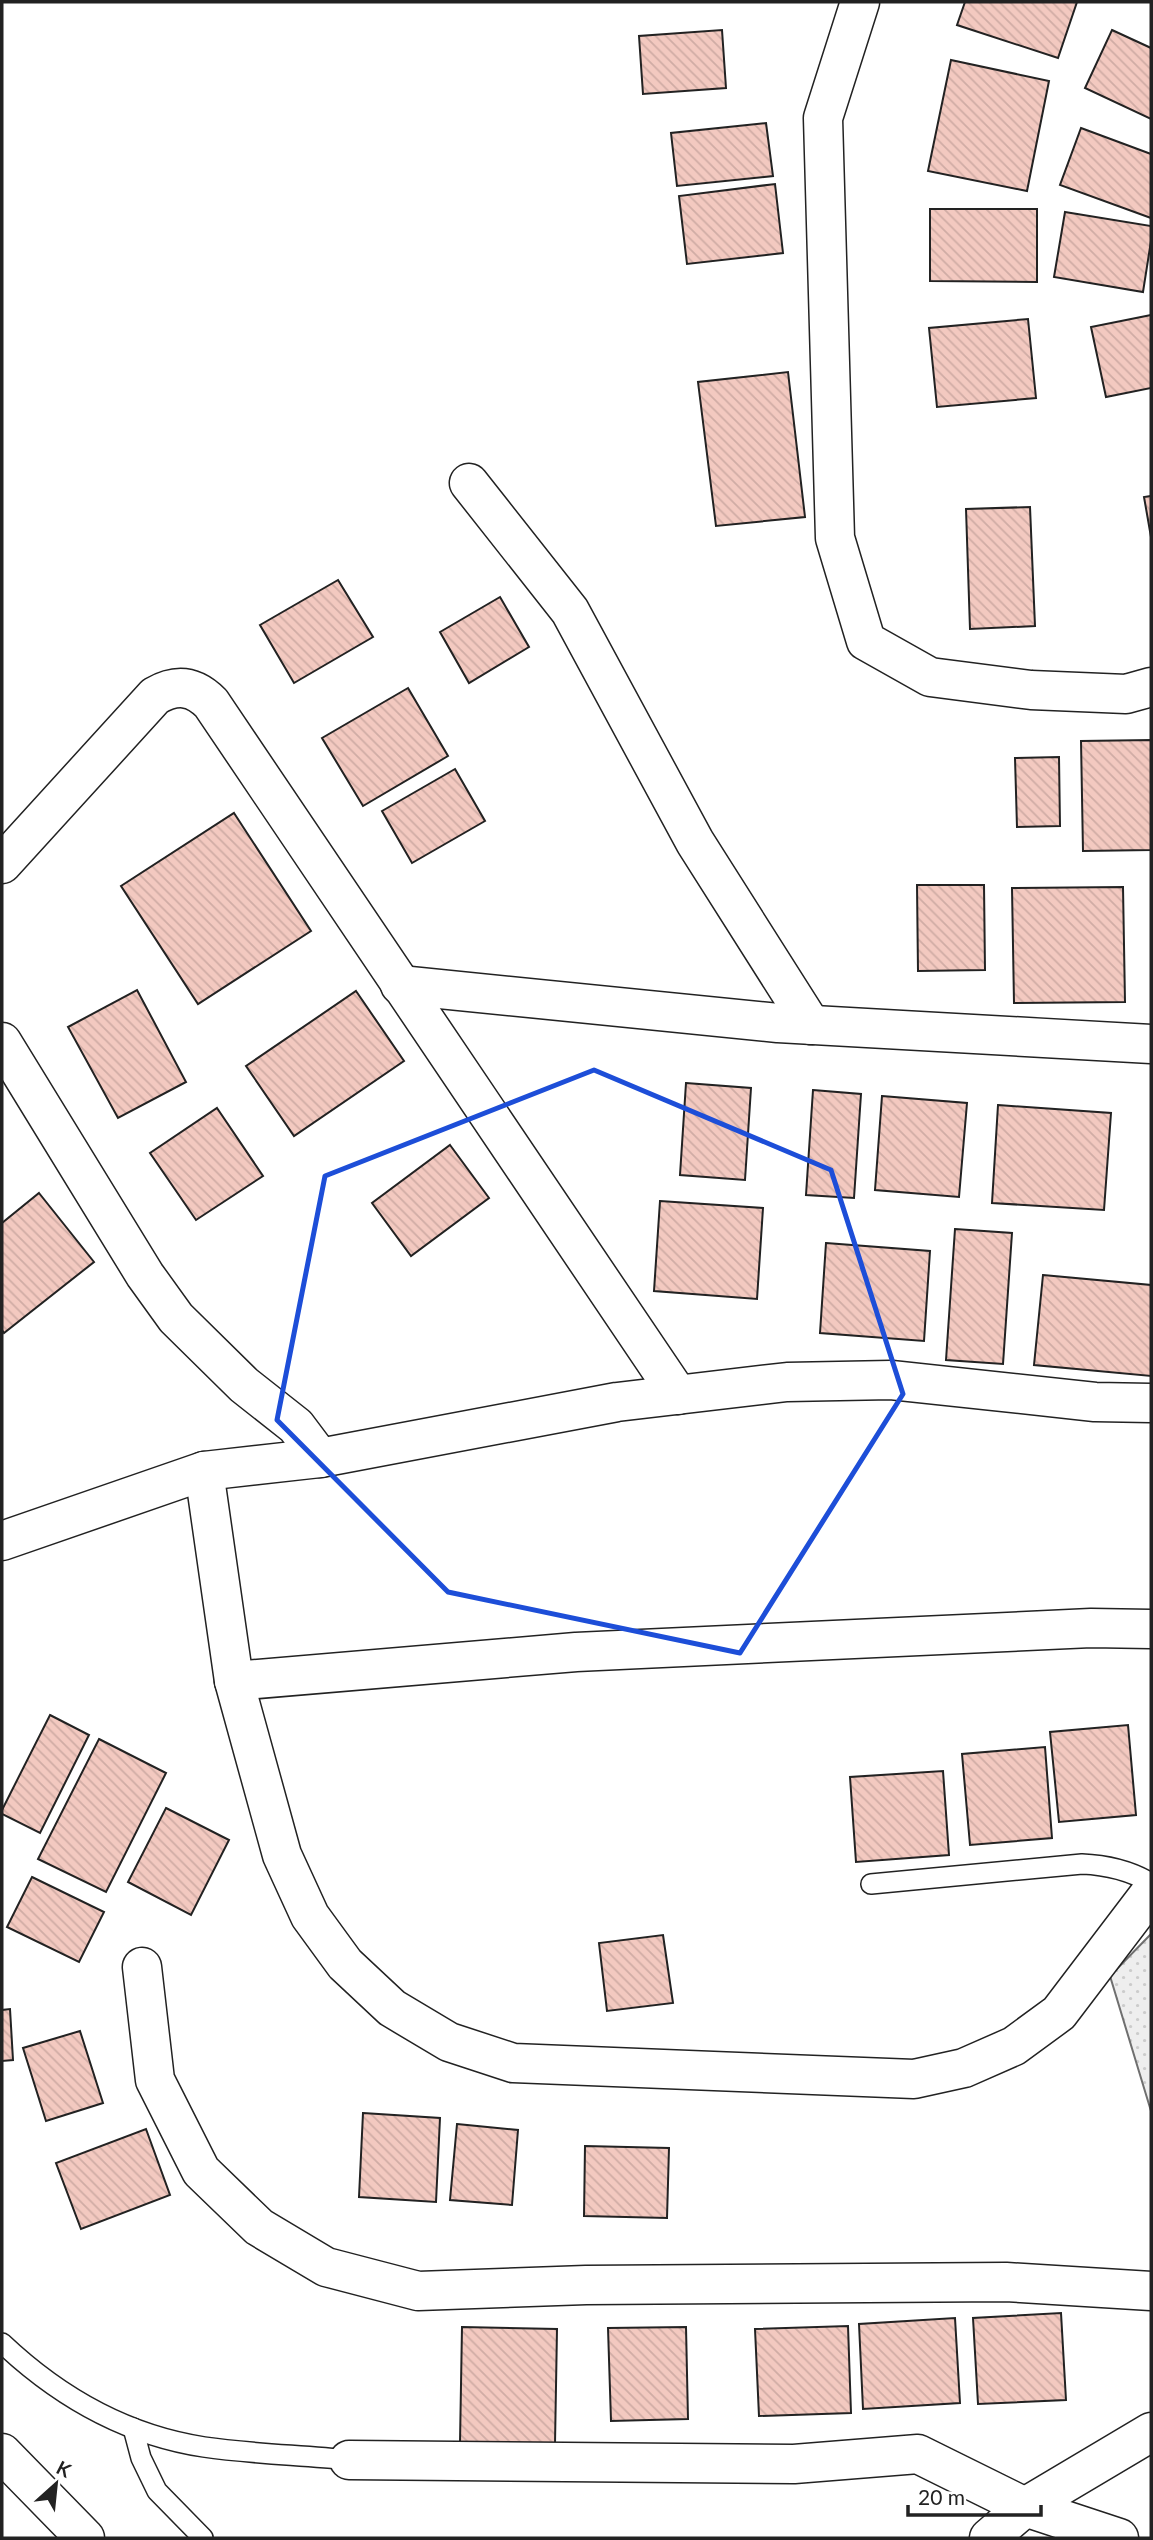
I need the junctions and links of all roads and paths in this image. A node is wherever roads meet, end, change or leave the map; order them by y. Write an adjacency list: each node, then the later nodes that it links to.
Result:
1 (860, 2): 3 (street)
2 (469, 483): 6 (street)
3 (1151, 687)
4 (2, 864): 5 (street)
5 (400, 985): 6 (street); 9 (street)
6 (811, 1025): 8 (street)
7 (2, 1042): 11 (street)
8 (1151, 1045)
9 (678, 1395): 10 (street); 11 (street)
10 (1151, 1403)
11 (320, 1458): 12 (street)
12 (204, 1471): 13 (street); 15 (street)
13 (2, 1541)
14 (1151, 1629): 15 (street)
15 (234, 1681): 18 (street)
16 (1151, 1882): 17 (lane)
17 (871, 1884)
18 (1151, 1892)
19 (142, 1967): 20 (street)
20 (1151, 2291)
21 (2, 2343): 22 (lane)
22 (133, 2428): 25 (lane); 28 (lane)
23 (1151, 2432): 26 (street)
24 (2, 2453): 27 (street)
25 (349, 2460): 26 (street)
26 (1025, 2508): 29 (street); 30 (street)
27 (85, 2538)
28 (203, 2538)
29 (989, 2538)
30 (1119, 2538)

